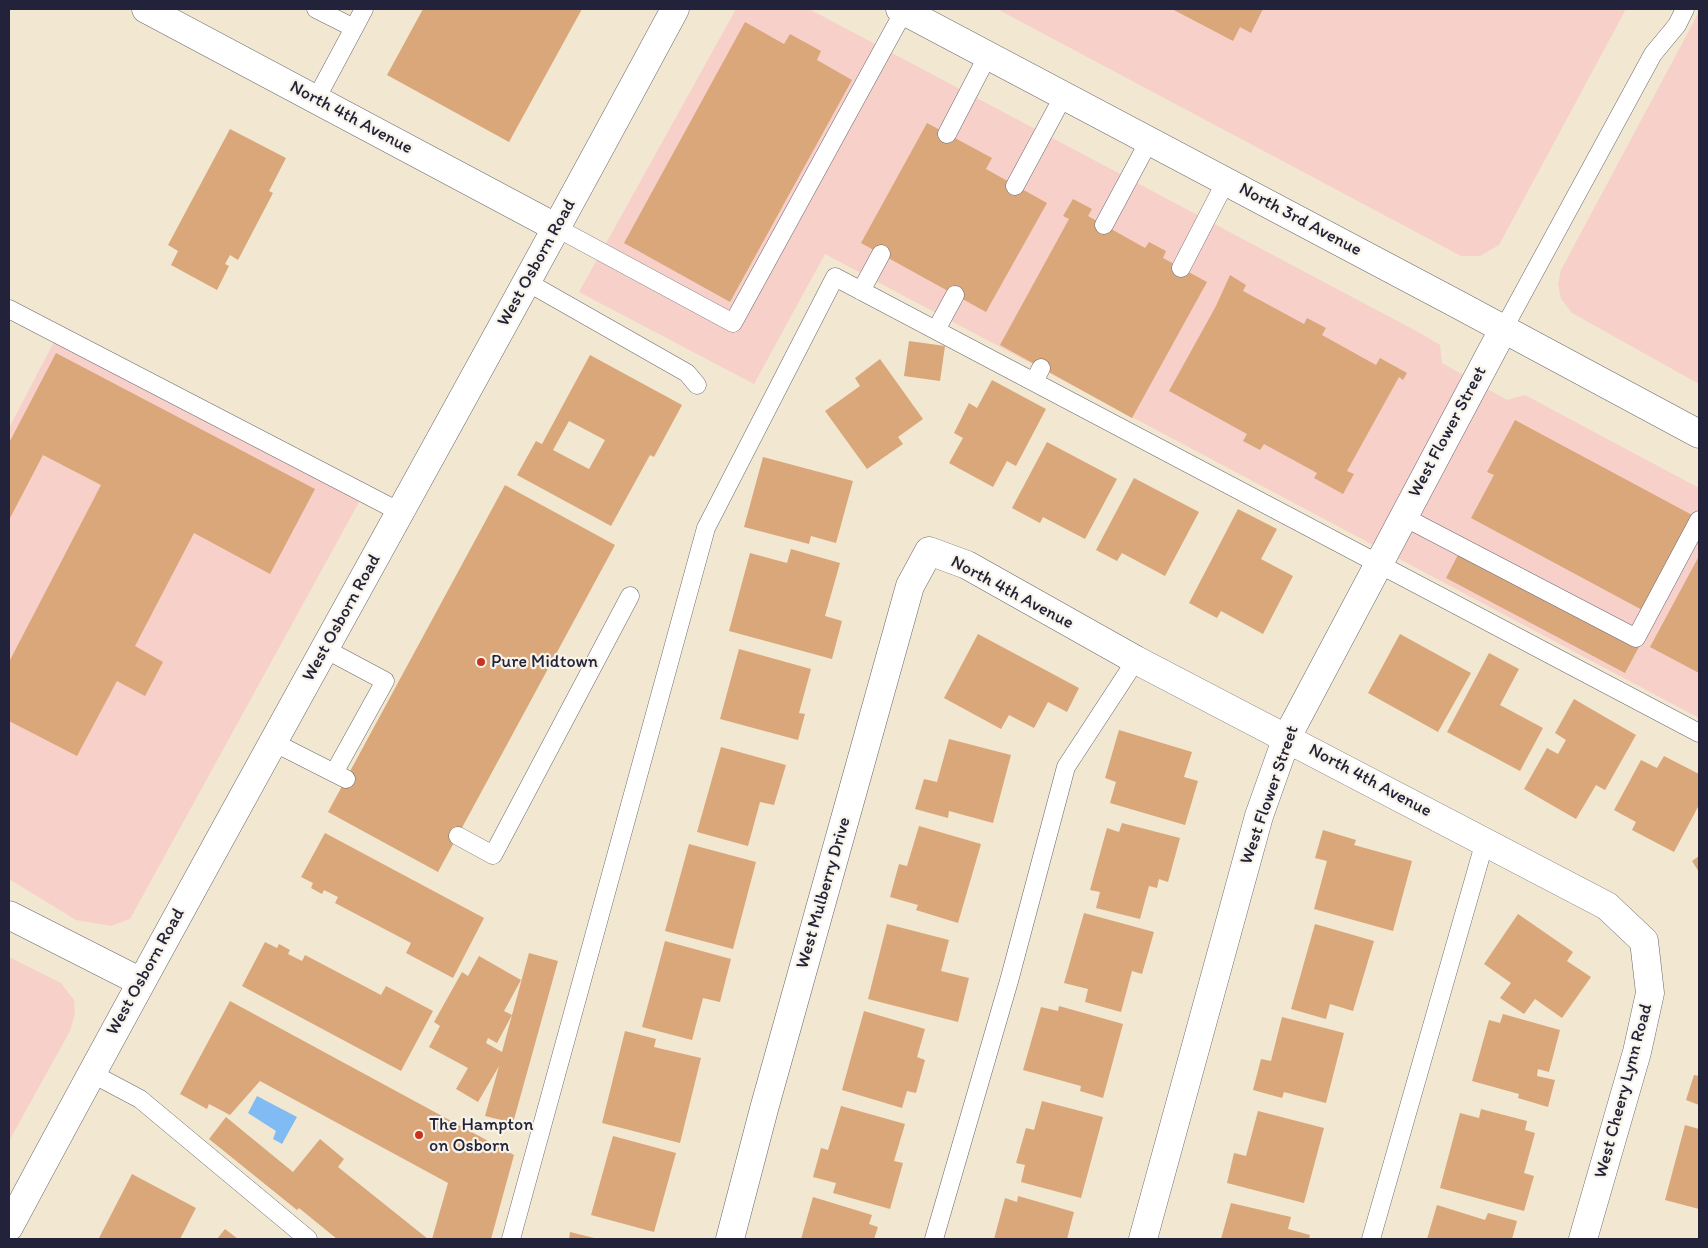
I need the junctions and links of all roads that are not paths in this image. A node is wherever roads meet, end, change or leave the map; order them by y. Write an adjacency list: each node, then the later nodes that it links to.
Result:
1 (146, 9): 10 (street, North 4th Avenue)
2 (316, 9): 7 (lane)
3 (364, 9): 7 (lane)
4 (675, 9): 16 (street, West Osborn Road)
5 (1685, 9): 23 (lane)
6 (902, 10): 8 (street, North 3rd Avenue); 16 (lane)
7 (354, 28): 10 (lane)
8 (988, 55): 9 (street, North 3rd Avenue); 11 (lane)
9 (1064, 95): 12 (street, North 3rd Avenue); 14 (lane)
10 (316, 99): 16 (street, North 4th Avenue)
11 (947, 134)
12 (1149, 141): 13 (street, North 3rd Avenue); 15 (lane)
13 (1226, 181): 18 (lane); 23 (street, North 3rd Avenue)
14 (1015, 186)
15 (1104, 225)
16 (557, 228): 19 (street, West Osborn Road)
17 (881, 254): 20 (lane)
18 (1181, 268)
19 (527, 282): 25 (lane); 27 (street, West Osborn Road)
20 (861, 291): 24 (lane); 46 (lane)
21 (955, 296): 24 (lane)
22 (9, 309): 27 (lane)
23 (1504, 328): 26 (street, North 3rd Avenue); 28 (street, West Flower Street)
24 (936, 330): 31 (lane)
25 (696, 385)
26 (1699, 434)
27 (400, 512): 33 (street, West Osborn Road)
28 (1404, 518): 29 (lane); 31 (street, West Flower Street)
29 (1699, 520)
30 (929, 551): 34 (street, North 4th Avenue); 47 (street, West Mulberry Drive)
31 (1379, 565): 35 (lane); 36 (street, West Flower Street)
32 (630, 596): 38 (lane)
33 (324, 649): 37 (street, West Osborn Road); 37 (lane)
34 (1136, 660): 36 (street, North 4th Avenue); 48 (lane)
35 (1699, 733)
36 (1287, 737): 39 (street, North 4th Avenue); 49 (street, West Flower Street)
37 (273, 742): 42 (street, West Osborn Road)
38 (458, 836)
39 (1485, 841): 41 (street, North 4th Avenue); 50 (lane)
40 (9, 916): 42 (street)
41 (1644, 941): 51 (street, West Cheery Lynn Road)
42 (141, 982): 43 (street, West Osborn Road)
43 (91, 1073): 44 (street, West Osborn Road); 45 (lane)
44 (9, 1227)
45 (308, 1239)
46 (511, 1239)
47 (730, 1239)
48 (934, 1239)
49 (1143, 1239)
50 (1371, 1239)
51 (1583, 1239)

